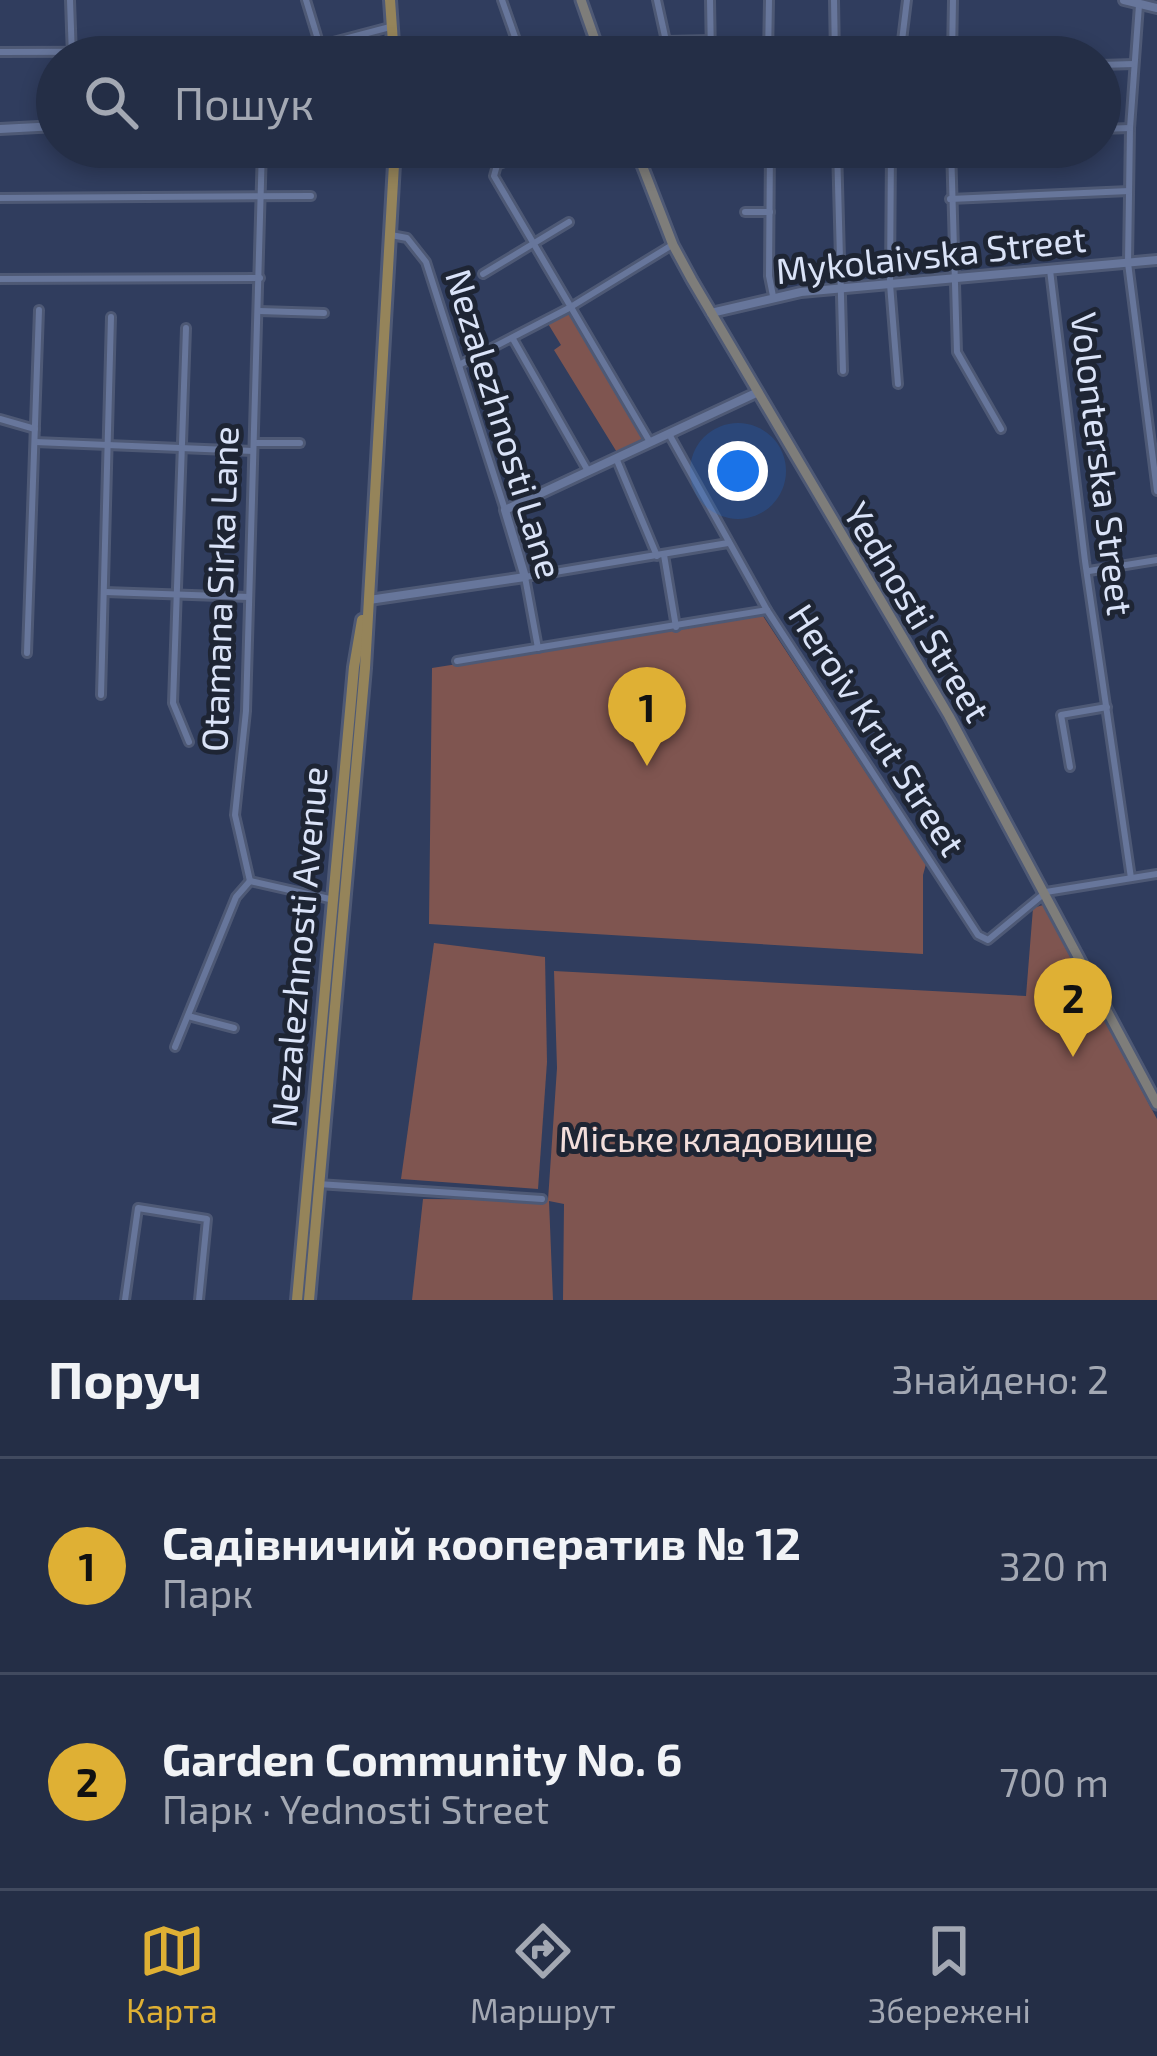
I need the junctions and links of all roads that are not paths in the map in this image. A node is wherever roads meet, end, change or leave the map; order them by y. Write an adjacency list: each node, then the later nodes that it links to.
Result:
1 (70, 0): 16 (street)
2 (306, 0): 17 (street)
3 (390, 0): 15 (main road)
4 (502, 0): 20 (street)
5 (581, 0): 21 (main road)
6 (657, 0): 22 (street)
7 (710, 0): 23 (street)
8 (769, 0): 24 (street)
9 (834, 0): 25 (street)
10 (907, 0): 26 (street)
11 (953, 0): 27 (street)
12 (1124, 0): 13 (street)
13 (1139, 2): 14 (street); 31 (street)
14 (1157, 8)
15 (390, 28): 18 (street); 19 (main road)
16 (71, 36)
17 (317, 36)
18 (359, 36)
19 (392, 36)
20 (515, 36)
21 (594, 36)
22 (665, 36)
23 (711, 36)
24 (768, 36)
25 (835, 36)
26 (903, 36)
27 (952, 36)
28 (0, 52): 29 (street)
29 (36, 54)
30 (1121, 64): 31 (street)
31 (1134, 64): 35 (street)
32 (36, 127): 33 (street)
33 (0, 128)
34 (1121, 128): 35 (street)
35 (1130, 128): 44 (street)
36 (262, 168): 45 (street, Otamana Sirka Lane)
37 (394, 168): 52 (main road, Nezalezhnosti Avenue)
38 (495, 168): 54 (street)
39 (643, 168): 53 (main road, Yednosti Street)
40 (770, 168): 50 (street)
41 (837, 168): 63 (street)
42 (891, 168): 62 (street)
43 (951, 168): 48 (street)
44 (1129, 190): 48 (street); 56 (street)
45 (261, 196): 46 (street); 47 (street); 59 (street, Otamana Sirka Lane)
46 (311, 196)
47 (0, 198)
48 (950, 199): 61 (street)
49 (746, 212): 50 (street)
50 (770, 212): 64 (street)
51 (569, 222): 54 (street)
52 (391, 235): 73 (street, Nezalezhnosti Lane); 99 (main road, Nezalezhnosti Avenue)
53 (674, 244): 65 (street); 69 (main road, Yednosti Street)
54 (534, 245): 58 (street); 65 (street)
55 (1157, 260): 56 (street, Mykolaivska Street)
56 (1128, 263): 57 (street, Mykolaivska Street); 89 (street)
57 (1049, 270): 61 (street, Mykolaivska Street); 94 (street, Volonterska Street)
58 (483, 274)
59 (260, 278): 60 (street); 67 (street, Otamana Sirka Lane)
60 (0, 279)
61 (955, 280): 62 (street, Mykolaivska Street); 79 (street)
62 (890, 284): 63 (street, Mykolaivska Street); 75 (street)
63 (840, 288): 64 (street, Mykolaivska Street); 74 (street)
64 (772, 296): 69 (street, Mykolaivska Street)
65 (571, 307): 72 (street); 82 (street)
66 (39, 310): 78 (street)
67 (259, 310): 68 (street); 85 (street, Otamana Sirka Lane)
68 (324, 313)
69 (711, 313): 76 (main road, Yednosti Street)
70 (111, 317): 84 (street)
71 (186, 328): 86 (street)
72 (513, 339): 73 (street); 88 (street)
73 (461, 364): 90 (street, Nezalezhnosti Lane)
74 (842, 371)
75 (898, 384)
76 (756, 393): 80 (street); 112 (main road, Yednosti Street)
77 (0, 419): 78 (street)
78 (35, 429): 81 (street)
79 (1000, 429)
80 (669, 434): 82 (street); 91 (street, Heroiv Krut Street)
81 (35, 442): 84 (street); 103 (street)
82 (650, 442): 87 (street)
83 (300, 443): 85 (street)
84 (109, 445): 86 (street); 96 (street)
85 (253, 447): 86 (street); 98 (street, Otamana Sirka Lane)
86 (181, 448): 97 (street)
87 (616, 458): 88 (street); 92 (street)
88 (588, 471): 90 (street)
89 (1157, 491)
90 (505, 510): 95 (street, Nezalezhnosti Lane)
91 (730, 543): 92 (street); 100 (street, Heroiv Krut Street)
92 (660, 556): 95 (street); 101 (street)
93 (1157, 560): 94 (street)
94 (1088, 571): 106 (street, Volonterska Street)
95 (525, 578): 99 (street); 102 (street, Nezalezhnosti Lane)
96 (105, 592): 97 (street); 105 (street)
97 (176, 596): 98 (street); 107 (street)
98 (249, 597): 111 (street, Otamana Sirka Lane)
99 (368, 600): 113 (main road, Nezalezhnosti Avenue)
100 (767, 610): 101 (street); 112 (street, Heroiv Krut Street)
101 (676, 627): 102 (street)
102 (538, 648): 104 (street)
103 (27, 653)
104 (457, 661)
105 (101, 694)
106 (1107, 707): 108 (street); 110 (street, Volonterska Street)
107 (189, 742)
108 (1070, 767)
109 (1157, 874): 110 (street)
110 (1131, 878): 112 (street)
111 (250, 880): 113 (street); 114 (street)
112 (1046, 892): 117 (main road, Yednosti Street)
113 (339, 900): 118 (main road, Nezalezhnosti Avenue)
114 (188, 1016): 115 (street); 116 (street)
115 (234, 1028)
116 (175, 1047)
117 (1157, 1104)
118 (315, 1184): 119 (street); 122 (main road, Nezalezhnosti Avenue); 123 (main road, Nezalezhnosti Avenue)
119 (542, 1199)
120 (125, 1300): 121 (street)
121 (199, 1300)
122 (297, 1300)
123 (309, 1300)

